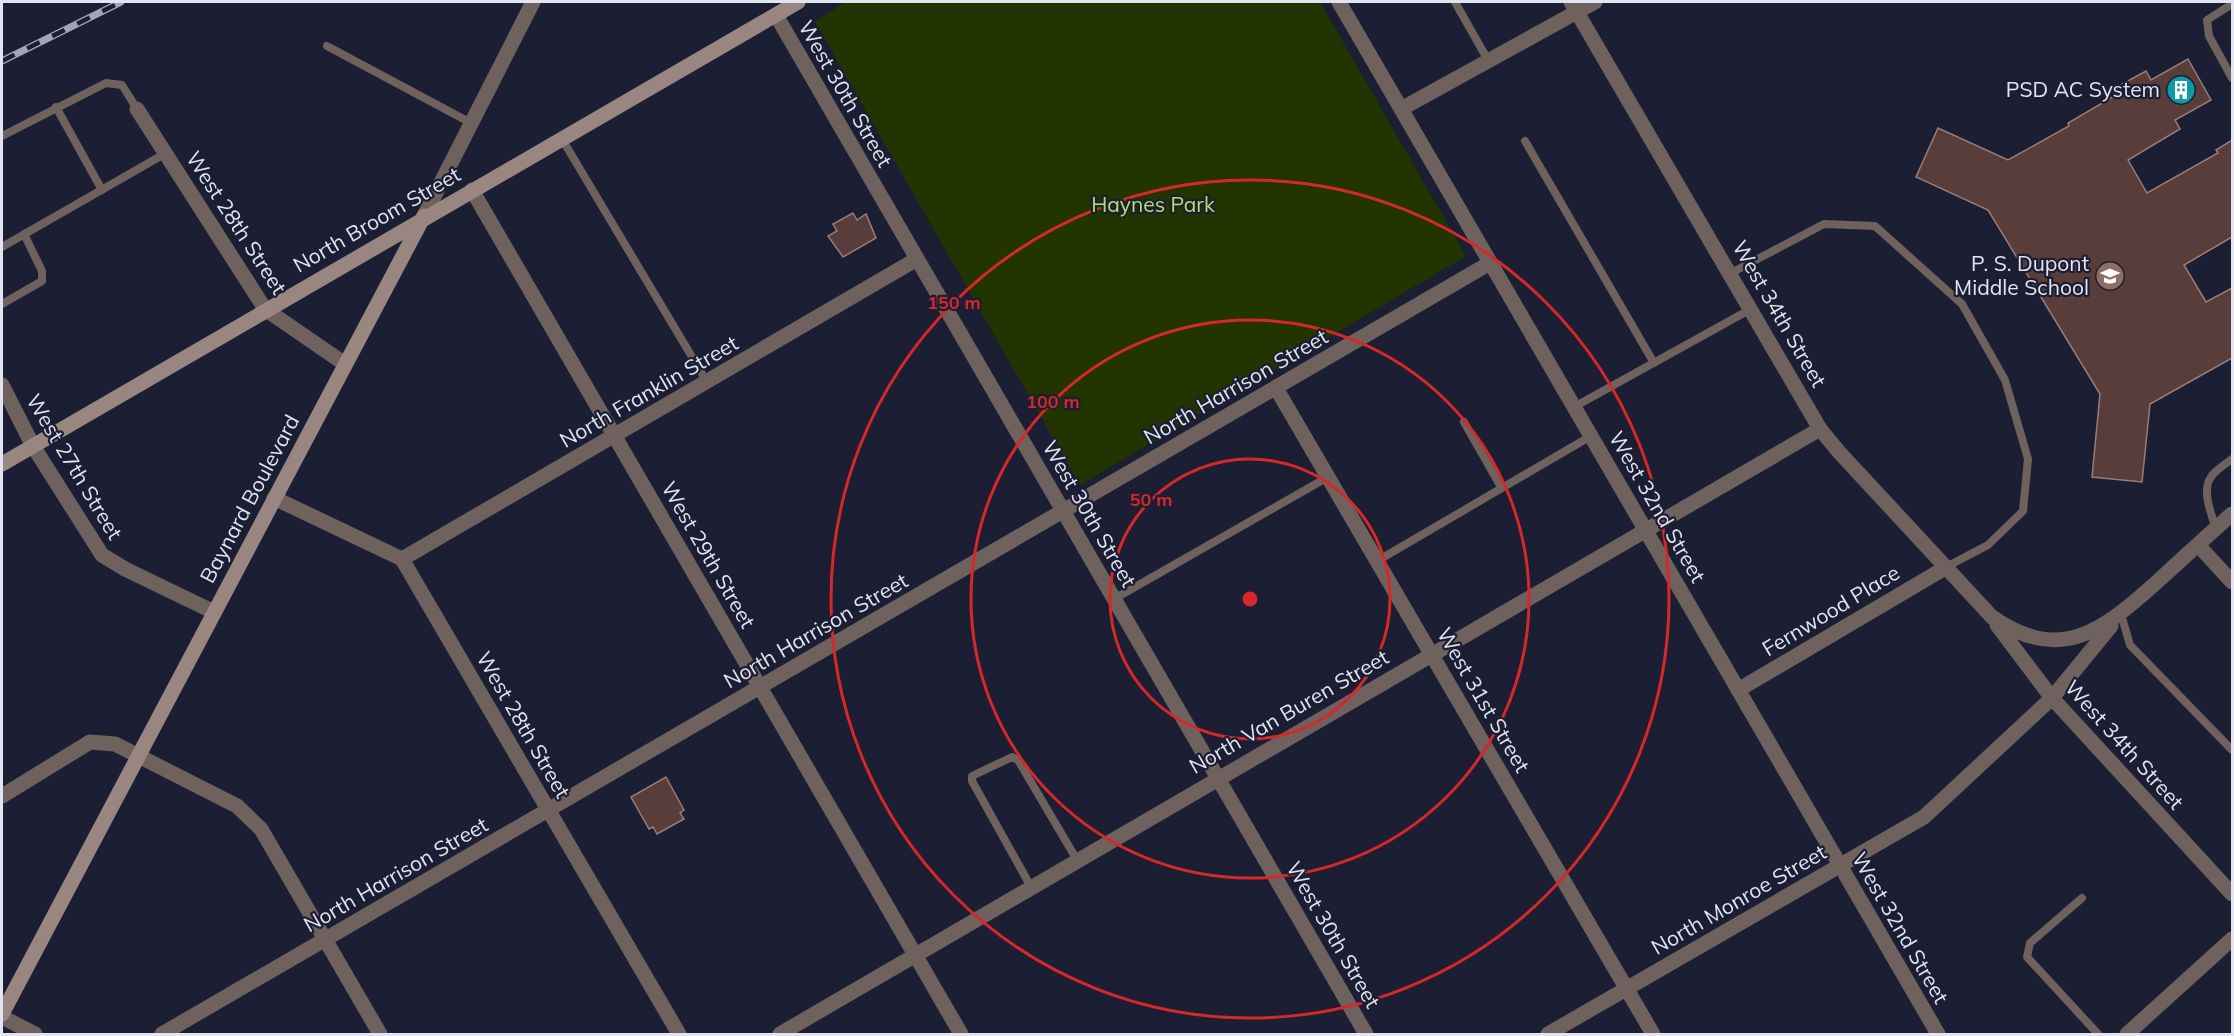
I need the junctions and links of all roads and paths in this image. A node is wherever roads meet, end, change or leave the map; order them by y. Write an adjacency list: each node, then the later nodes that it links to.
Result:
1 (533, 2): 16 (street, Baynard Boulevard)
2 (798, 2): 8 (street, North Broom Street)
3 (1339, 2): 15 (street, West 32nd Street)
4 (1455, 2): 10 (lane)
5 (1595, 2): 7 (street)
6 (2232, 4): 11 (lane)
7 (1574, 7): 10 (street); 28 (street, West 34th Street)
8 (776, 15): 18 (street, North Broom Street); 26 (street, West 30th Street)
9 (327, 46): 16 (lane)
10 (1488, 62): 15 (street)
11 (2229, 63): 12 (lane)
12 (2232, 78)
13 (56, 107): 14 (lane); 17 (lane); 21 (lane)
14 (137, 109): 20 (street, West 28th Street)
15 (1401, 109): 27 (street, West 32nd Street)
16 (471, 123): 23 (street, Baynard Boulevard)
17 (2, 136)
18 (562, 138): 22 (street, North Broom Street); 34 (lane)
19 (1525, 141): 32 (lane)
20 (166, 153): 21 (lane); 30 (street, West 28th Street)
21 (102, 190): 24 (lane)
22 (472, 190): 23 (street, North Broom Street); 40 (street, West 29th Street)
23 (424, 216): 30 (street, North Broom Street); 33 (street, Baynard Boulevard)
24 (24, 234): 25 (lane); 29 (lane)
25 (2, 247)
26 (917, 259): 34 (street, North Franklin Street); 48 (street, West 30th Street)
27 (1490, 263): 36 (street, North Harrison Street); 37 (street, West 32nd Street)
28 (1731, 273): 31 (street, West 34th Street); 55 (lane)
29 (2, 304)
30 (265, 309): 33 (street, West 28th Street); 42 (street, North Broom Street)
31 (1752, 309): 32 (lane); 39 (street, West 34th Street)
32 (1654, 363): 37 (lane)
33 (345, 364): 47 (street, Baynard Boulevard)
34 (707, 382): 40 (street, North Franklin Street)
35 (2, 385): 42 (street, West 27th Street)
36 (1276, 388): 45 (street, West 31st Street); 48 (street, North Harrison Street)
37 (1574, 407): 41 (street, West 32nd Street)
38 (1464, 422): 46 (lane)
39 (1820, 429): 51 (street, North Van Buren Street); 55 (street, West 34th Street)
40 (615, 436): 53 (street, North Franklin Street); 63 (street, West 29th Street)
41 (1591, 436): 46 (lane); 51 (street, West 32nd Street)
42 (33, 446): 44 (street, North Broom Street); 58 (street, West 27th Street)
43 (2232, 459): 50 (lane)
44 (2, 464)
45 (1328, 477): 54 (street, West 31st Street); 57 (lane)
46 (1501, 487): 54 (lane)
47 (274, 498): 53 (street); 58 (street, Baynard Boulevard)
48 (1063, 511): 57 (street, West 30th Street); 63 (street, North Harrison Street)
49 (2232, 513): 50 (street, North Monroe Street)
50 (2216, 529): 52 (street, North Monroe Street)
51 (1645, 530): 62 (street, North Van Buren Street); 64 (street, West 32nd Street)
52 (2198, 545): 56 (street); 59 (street, North Monroe Street)
53 (402, 559): 70 (street, West 28th Street)
54 (1377, 561): 62 (street, West 31st Street)
55 (1945, 568): 60 (street, West 34th Street); 64 (street, Fernwood Place)
56 (2232, 582)
57 (1114, 599): 68 (street, West 30th Street)
58 (214, 612): 67 (street, Baynard Boulevard)
59 (2121, 614): 61 (street, North Monroe Street); 65 (street, North Monroe Street); 66 (lane)
60 (1992, 617): 61 (street, West 34th Street); 65 (street, West 34th Street)
61 (2040, 640)
62 (1431, 654): 68 (street, North Van Buren Street); 79 (street, West 31st Street)
63 (760, 687): 70 (street, North Harrison Street); 78 (street, West 29th Street)
64 (1738, 690): 72 (street, West 32nd Street)
65 (2052, 698): 72 (street, North Monroe Street); 74 (street, West 34th Street)
66 (2232, 750)
67 (138, 756): 69 (street); 77 (street); 80 (street, Baynard Boulevard)
68 (1218, 778): 71 (street, North Van Buren Street); 87 (street, West 30th Street)
69 (2, 796)
70 (549, 812): 77 (street, North Harrison Street); 84 (street, West 28th Street)
71 (1077, 860): 73 (street, North Van Buren Street); 73 (lane)
72 (1840, 866): 79 (street, North Monroe Street); 90 (street, West 32nd Street)
73 (1031, 887): 78 (street, North Van Buren Street)
74 (2232, 894)
75 (2082, 898): 91 (lane)
76 (2232, 939): 92 (street)
77 (325, 940): 82 (street, North Harrison Street); 83 (street)
78 (915, 955): 85 (street, North Van Buren Street); 86 (street, West 29th Street)
79 (1627, 989): 88 (street, North Monroe Street); 89 (street, West 31st Street)
80 (2, 1016): 81 (street)
81 (35, 1035)
82 (162, 1035)
83 (380, 1035)
84 (679, 1035)
85 (780, 1035)
86 (961, 1035)
87 (1366, 1035)
88 (1548, 1035)
89 (1653, 1035)
90 (1938, 1035)
91 (2098, 1035)
92 (2127, 1035)

